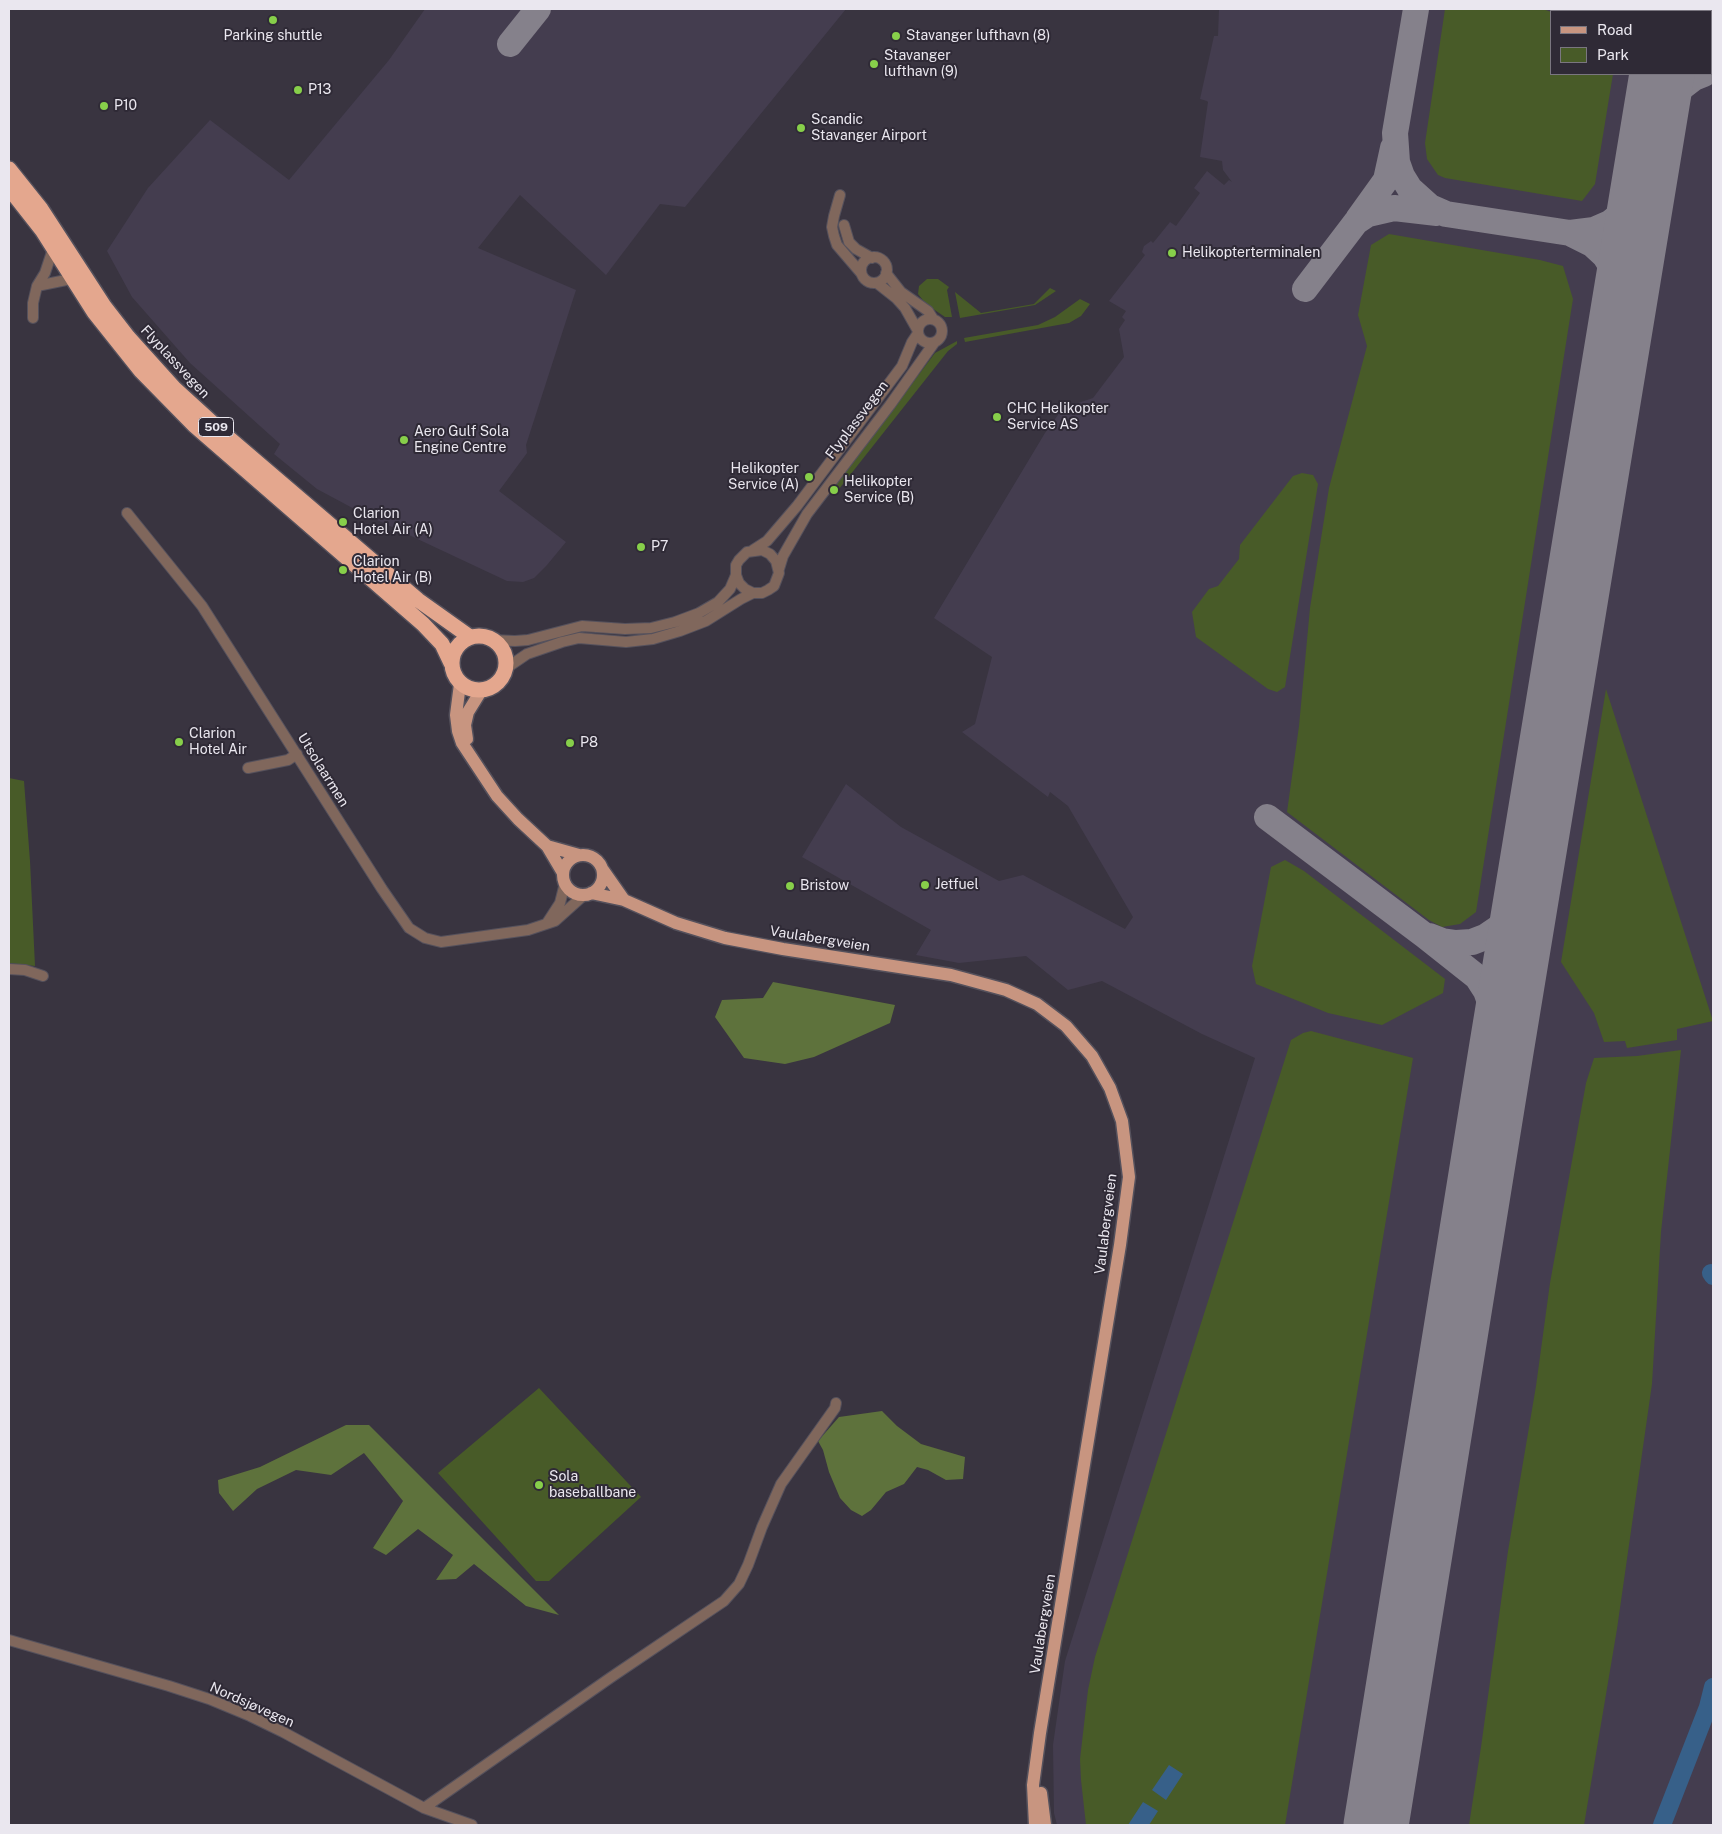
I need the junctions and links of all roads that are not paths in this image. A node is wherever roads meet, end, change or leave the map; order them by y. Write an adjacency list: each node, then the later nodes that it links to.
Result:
1 (9, 169): 21 (highway, Flyplassvegen / 509)
2 (9, 188): 5 (highway, 509)
3 (840, 195): 8 (street)
4 (844, 225): 6 (street)
5 (53, 248): 9 (highway, 509); 11 (street)
6 (872, 258): 7 (street); 8 (street)
7 (886, 273): 10 (street); 13 (street)
8 (861, 274): 10 (street)
9 (71, 279): 11 (street); 23 (highway, 509)
10 (877, 283): 14 (street)
11 (37, 286): 12 (street)
12 (33, 318)
13 (933, 319): 14 (street, Flyplassvegen); 15 (street, Flyplassvegen)
14 (918, 332): 15 (street); 17 (street, Flyplassvegen)
15 (934, 343): 18 (street, Flyplassvegen)
16 (127, 513): 27 (street, Utsolaarmen)
17 (753, 550): 18 (street); 19 (street)
18 (779, 570): 20 (street)
19 (736, 575): 20 (street); 22 (street)
20 (753, 593): 24 (street)
21 (470, 638): 22 (highway); 23 (highway)
22 (492, 640): 24 (highway)
23 (451, 664): 25 (highway, 509)
24 (505, 669): 26 (highway)
25 (460, 684): 26 (highway); 28 (main road)
26 (481, 691): 28 (main road)
27 (297, 754): 29 (street); 36 (street, Utsolaarmen)
28 (469, 754): 30 (main road)
29 (248, 768)
30 (547, 846): 31 (main road); 33 (main road)
31 (578, 855): 32 (main road); 33 (main road)
32 (603, 870): 34 (main road); 35 (main road)
33 (564, 878): 34 (main road); 36 (street)
34 (588, 894): 35 (main road, Vaulabergveien); 36 (street, Utsolaarmen)
35 (624, 900): 41 (main road, Vaulabergveien)
36 (547, 923)
37 (9, 969): 38 (street)
38 (43, 976)
39 (836, 1403): 42 (street)
40 (9, 1640): 42 (street, Nordsjøvegen)
41 (1038, 1753): 44 (main road, Vaulabergveien); 45 (main road, Vaulabergveien)
42 (424, 1808): 43 (street, Nordsjøvegen)
43 (472, 1825)
44 (1036, 1825)
45 (1045, 1825)

